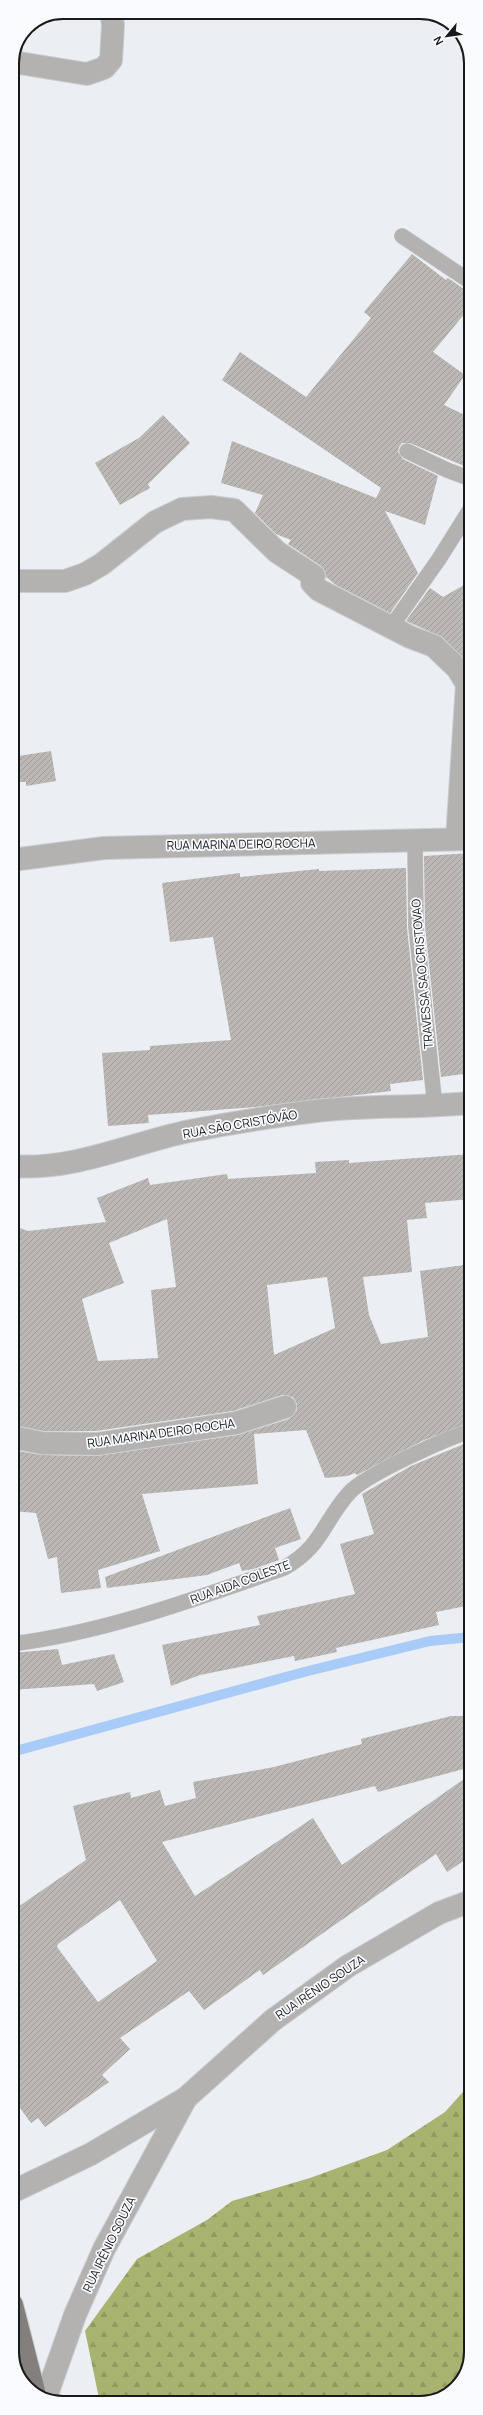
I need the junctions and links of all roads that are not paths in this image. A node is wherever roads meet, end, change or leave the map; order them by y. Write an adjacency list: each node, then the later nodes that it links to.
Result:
1 (112, 19): 2 (street)
2 (19, 63)
3 (402, 236): 4 (lane)
4 (464, 277)
5 (407, 451): 6 (lane)
6 (464, 476)
7 (464, 520): 9 (lane)
8 (19, 582): 9 (street)
9 (390, 627): 10 (street)
10 (464, 679)
11 (464, 839): 12 (street, RUA MARINA DEIRO ROCHA)
12 (414, 840): 13 (street, RUA MARINA DEIRO ROCHA); 15 (lane, TRAVESSA SAO CRISTOVAO)
13 (19, 859)
14 (464, 1104): 15 (street, RUA SÃO CRISTÓVÃO)
15 (435, 1107): 16 (street, RUA SÃO CRISTÓVÃO)
16 (19, 1166)
17 (284, 1407): 19 (street, RUA MARINA DEIRO ROCHA)
18 (464, 1434): 20 (lane, RUA AIDA COLESTE)
19 (19, 1438)
20 (19, 1643)
21 (464, 1904): 22 (street, RUA IRÊNIO SOUZA)
22 (186, 2098): 23 (street, RUA IRÊNIO SOUZA); 26 (street, RUA IRÊNIO SOUZA)
23 (19, 2189)
24 (19, 2332): 25 (main road)
25 (32, 2383)
26 (47, 2393)

